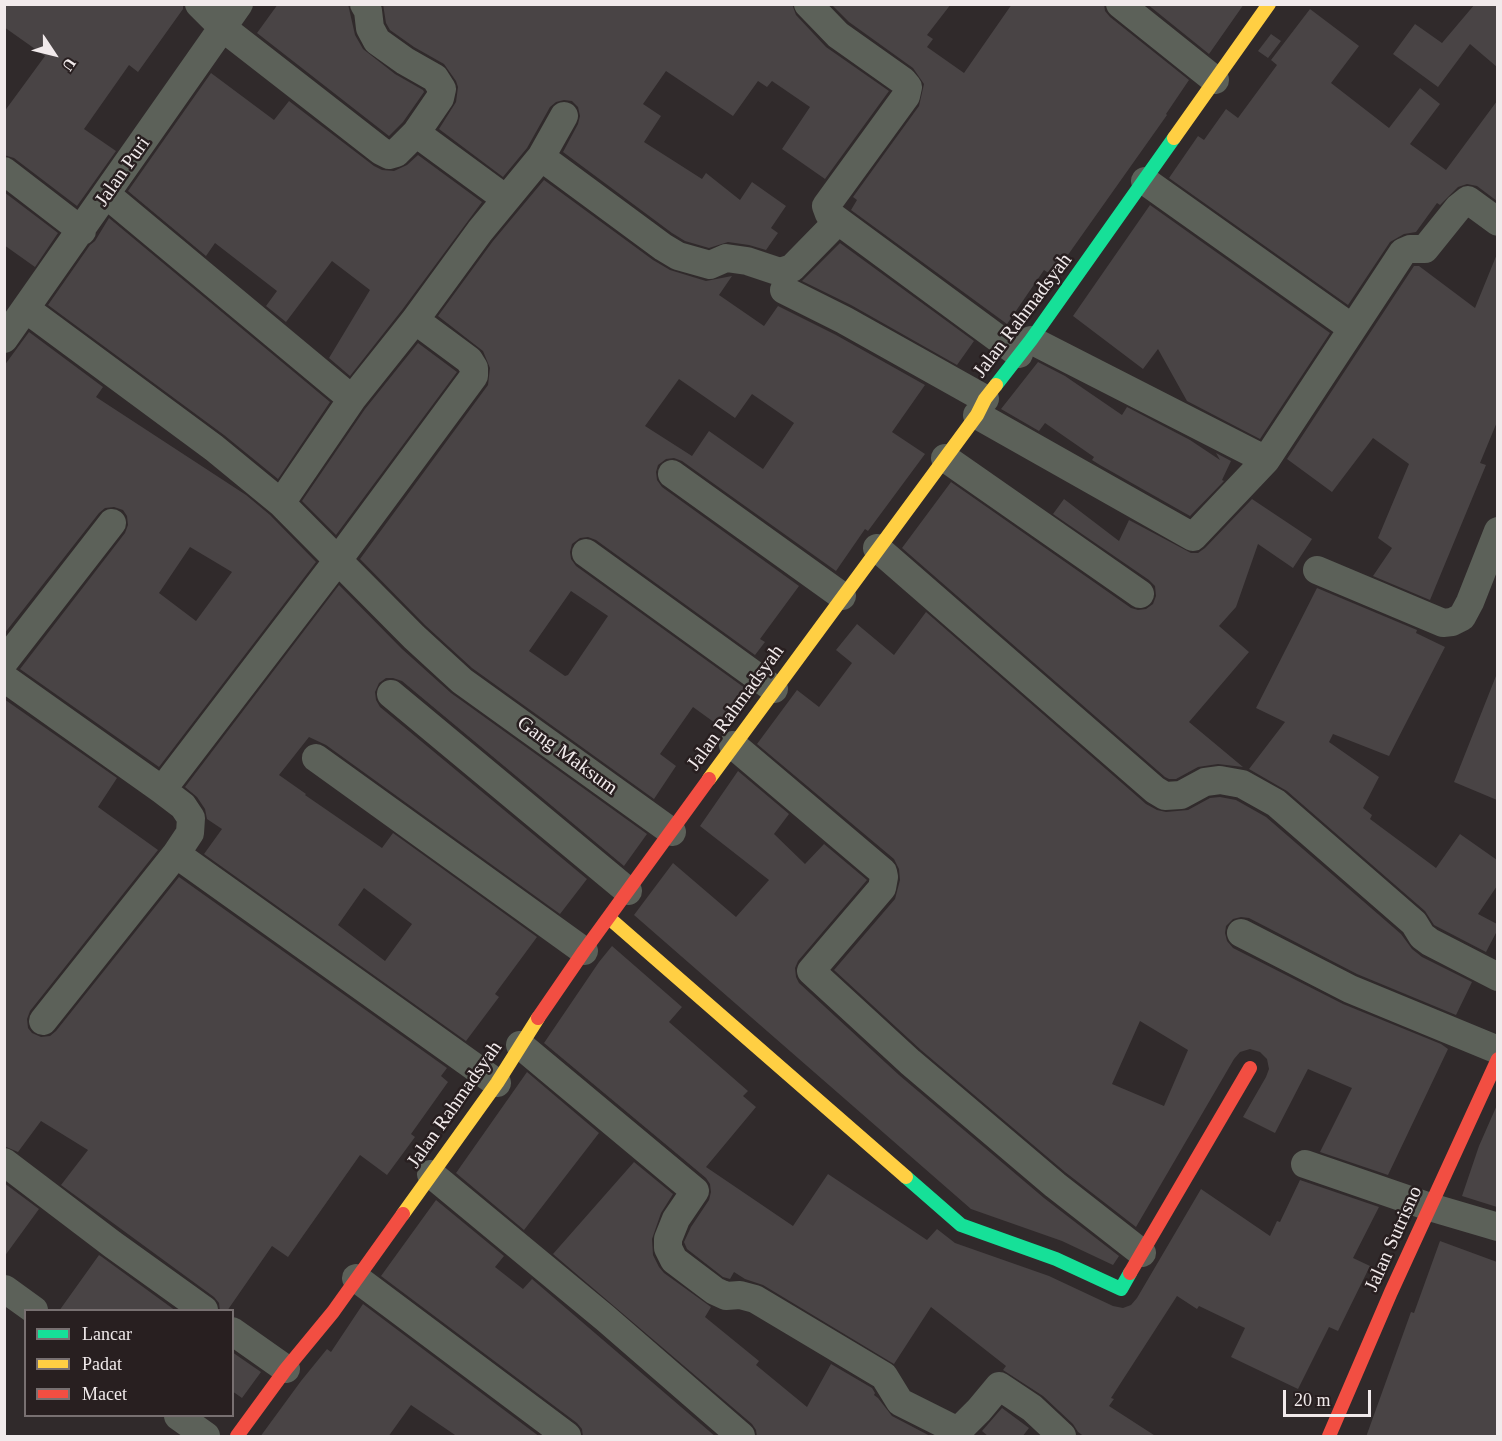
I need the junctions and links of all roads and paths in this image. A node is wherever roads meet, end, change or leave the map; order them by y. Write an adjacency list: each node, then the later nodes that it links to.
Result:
1 (199, 4): 7 (street)
2 (240, 4): 7 (street, Jalan Puri)
3 (364, 4): 10 (street)
4 (808, 4): 16 (street)
5 (1119, 4): 8 (street)
6 (1269, 4): 8 (street, Jalan Rahmadsyah)
7 (223, 28): 10 (street); 14 (street, Jalan Puri)
8 (1215, 80): 13 (street, Jalan Rahmadsyah)
9 (564, 116): 11 (street)
10 (416, 133): 15 (street)
11 (541, 157): 15 (street); 16 (street)
12 (4, 171): 18 (street)
13 (1145, 181): 22 (street); 24 (street, Jalan Rahmadsyah)
14 (107, 195): 18 (street, Jalan Puri); 25 (street)
15 (506, 199): 21 (street)
16 (838, 221): 24 (street)
17 (1497, 222): 22 (street)
18 (82, 231): 20 (street, Jalan Puri)
19 (784, 290): 26 (street)
20 (26, 309): 23 (street, Jalan Puri); 30 (street, Gang Maksum)
21 (415, 321): 25 (street); 35 (street)
22 (1352, 328): 28 (street)
23 (4, 339)
24 (1025, 347): 26 (street, Jalan Rahmadsyah); 28 (street)
25 (352, 399): 30 (street)
26 (981, 407): 27 (street, Jalan Rahmadsyah); 28 (street)
27 (945, 458): 33 (street, Jalan Rahmadsyah); 37 (street)
28 (1266, 460)
29 (672, 474): 38 (street)
30 (281, 503): 35 (street, Gang Maksum)
31 (112, 523): 39 (street)
32 (1497, 531): 36 (street)
33 (877, 549): 38 (street, Jalan Rahmadsyah); 52 (street)
34 (586, 553): 41 (street)
35 (338, 560): 45 (street); 46 (street, Gang Maksum)
36 (1317, 570)
37 (1140, 594)
38 (842, 596): 41 (street, Jalan Rahmadsyah)
39 (4, 662)
40 (4, 678): 45 (street)
41 (774, 689): 43 (street, Jalan Rahmadsyah)
42 (391, 694): 48 (street)
43 (733, 745): 46 (street, Jalan Rahmadsyah); 64 (street)
44 (316, 758): 51 (street)
45 (162, 790): 47 (street)
46 (672, 832): 48 (street, Jalan Rahmadsyah)
47 (176, 854): 53 (street); 58 (street)
48 (628, 891): 49 (street, Jalan Rahmadsyah)
49 (609, 918): 51 (street, Jalan Rahmadsyah); 64 (street)
50 (1241, 933): 55 (street)
51 (584, 951): 54 (street, Jalan Rahmadsyah)
52 (1497, 977)
53 (43, 1021)
54 (520, 1045): 58 (street, Jalan Rahmadsyah); 72 (street)
55 (1497, 1050)
56 (1497, 1059): 62 (street, Jalan Sutrisno)
57 (1250, 1068): 64 (street)
58 (497, 1083): 61 (street, Jalan Rahmadsyah)
59 (4, 1162): 68 (street)
60 (1305, 1164): 62 (street)
61 (431, 1174): 65 (street, Jalan Rahmadsyah); 77 (street)
62 (1430, 1207): 63 (street); 78 (street, Jalan Sutrisno)
63 (1497, 1227)
64 (1142, 1253)
65 (356, 1278): 70 (street, Jalan Rahmadsyah); 76 (street)
66 (5, 1290): 67 (street)
67 (31, 1309)
68 (201, 1309)
69 (234, 1332): 70 (street)
70 (286, 1369): 75 (street, Jalan Rahmadsyah)
71 (179, 1417): 74 (street)
72 (955, 1433): 73 (street)
73 (1058, 1434)
74 (206, 1437)
75 (237, 1437)
76 (567, 1437)
77 (741, 1437)
78 (1329, 1437)

